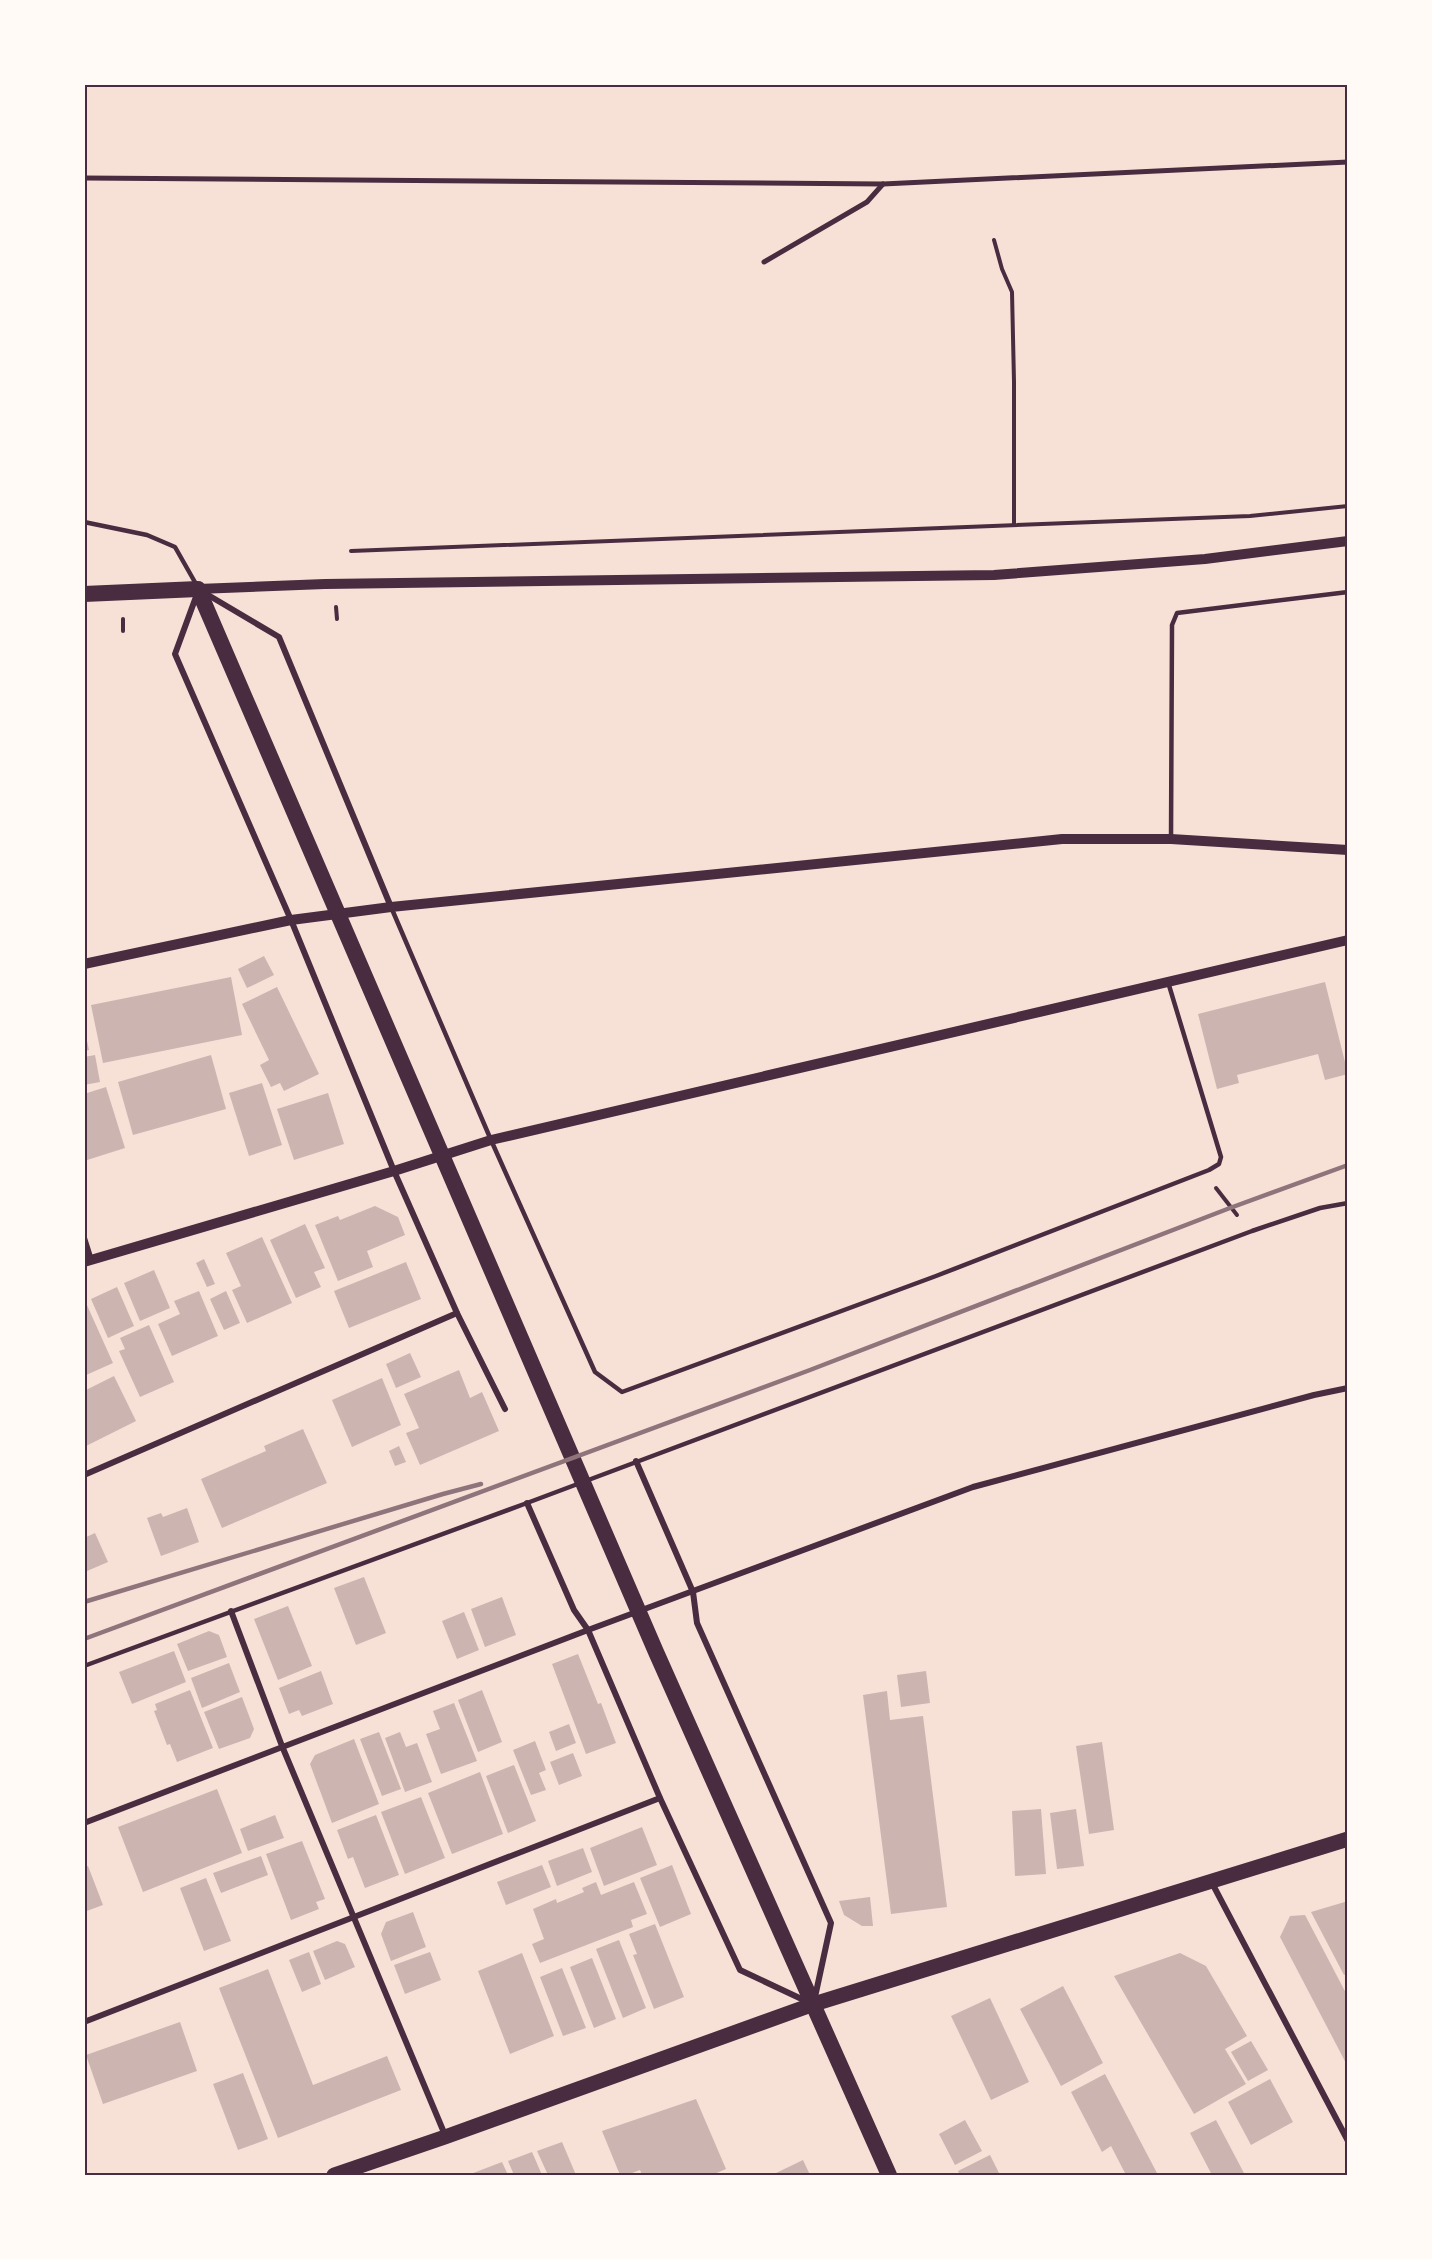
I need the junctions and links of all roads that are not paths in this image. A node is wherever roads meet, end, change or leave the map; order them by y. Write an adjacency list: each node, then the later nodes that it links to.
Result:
1 (1348, 162): 3 (street)
2 (84, 178): 3 (street)
3 (883, 184): 4 (street)
4 (764, 262)
5 (84, 522): 7 (lane)
6 (1348, 541): 7 (street)
7 (198, 590): 9 (highway); 12 (street); 13 (street); 38 (highway)
8 (1348, 592): 10 (lane)
9 (84, 594)
10 (1171, 839): 11 (street); 12 (street)
11 (1348, 850)
12 (391, 907): 13 (street); 17 (lane)
13 (291, 920): 15 (street); 18 (street)
14 (1348, 940): 16 (street)
15 (84, 964)
16 (1168, 981): 17 (street); 17 (lane)
17 (491, 1140): 18 (street)
18 (394, 1171): 21 (street); 22 (street)
19 (1348, 1203): 25 (lane)
20 (84, 1238): 21 (street)
21 (87, 1261)
22 (457, 1313): 24 (street); 26 (street)
23 (1348, 1388): 28 (street)
24 (505, 1409)
25 (636, 1461): 27 (lane); 28 (street)
26 (84, 1475)
27 (527, 1503): 29 (lane); 30 (street)
28 (693, 1592): 30 (street); 38 (street)
29 (231, 1611): 31 (lane); 32 (street)
30 (588, 1630): 32 (street); 33 (street)
31 (84, 1666)
32 (282, 1746): 34 (street); 37 (street)
33 (660, 1798): 37 (street); 38 (street)
34 (84, 1823)
35 (1348, 1839): 36 (main road)
36 (1212, 1883): 38 (main road); 41 (street)
37 (352, 1917): 39 (street); 40 (street)
38 (814, 2004): 40 (main road); 43 (highway)
39 (84, 2022)
40 (445, 2137): 42 (main road)
41 (1348, 2141)
42 (334, 2175)
43 (889, 2175)

